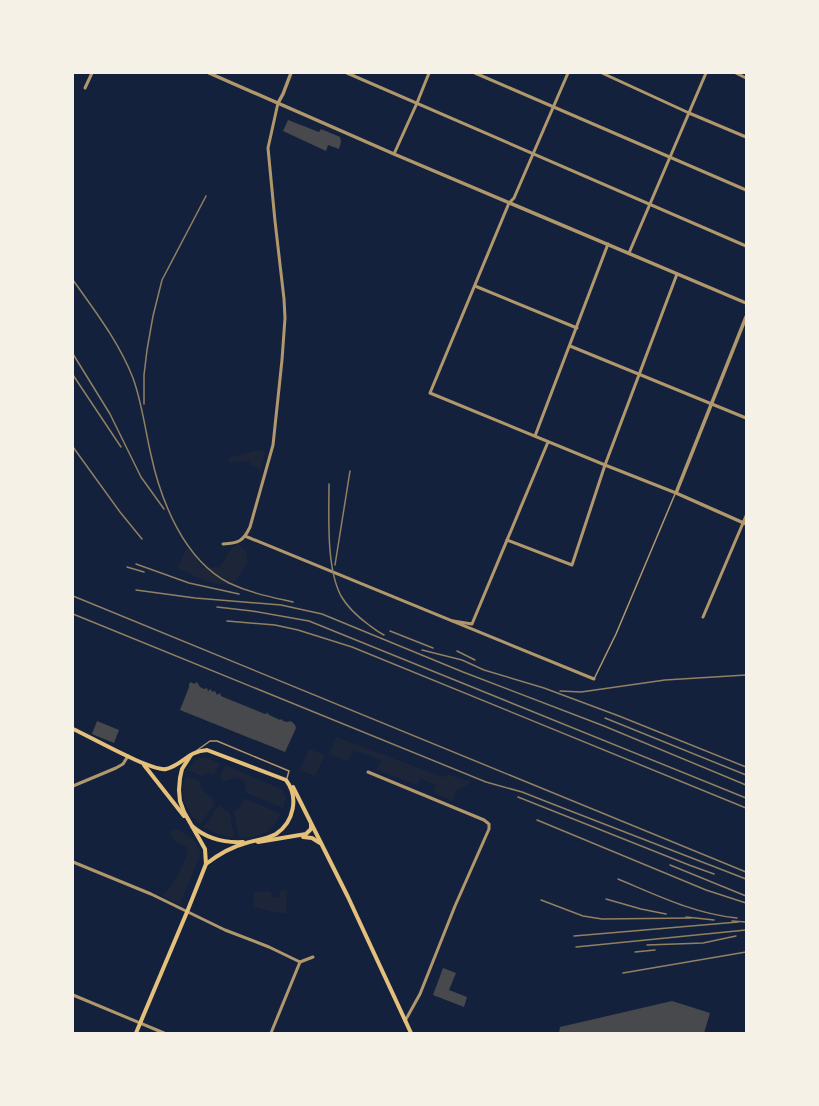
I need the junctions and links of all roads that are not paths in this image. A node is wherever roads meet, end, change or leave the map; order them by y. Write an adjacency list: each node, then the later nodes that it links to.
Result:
1 (92, 73): 12 (street)
2 (209, 73): 13 (street)
3 (292, 73): 13 (street)
4 (347, 73): 14 (street)
5 (429, 73): 14 (street)
6 (475, 73): 15 (street)
7 (568, 73): 15 (street)
8 (602, 73): 16 (street)
9 (706, 73): 16 (street)
10 (736, 73): 11 (street)
11 (746, 78)
12 (85, 88)
13 (278, 103): 18 (street); 42 (street)
14 (417, 103): 18 (street); 19 (street)
15 (553, 106): 19 (street); 20 (street)
16 (689, 113): 17 (street); 20 (street)
17 (746, 137)
18 (394, 154): 22 (street)
19 (534, 154): 22 (street); 23 (street)
20 (671, 157): 21 (street); 23 (street)
21 (746, 190)
22 (509, 202): 24 (street); 28 (street)
23 (650, 204): 25 (street); 26 (street)
24 (608, 244): 26 (street); 31 (street)
25 (746, 246)
26 (629, 253): 27 (street)
27 (677, 274): 29 (street); 33 (street)
28 (475, 286): 31 (street); 36 (street)
29 (746, 303)
30 (746, 318): 34 (street)
31 (577, 328): 32 (street)
32 (570, 346): 33 (street); 36 (street)
33 (639, 373): 34 (street); 38 (street)
34 (712, 405): 35 (street); 39 (street)
35 (746, 418)
36 (535, 436): 37 (street)
37 (548, 442): 38 (street); 43 (street)
38 (605, 465): 39 (street); 43 (street)
39 (676, 493): 41 (street); 47 (lane)
40 (746, 516): 41 (street)
41 (744, 524): 45 (street)
42 (245, 536): 44 (street); 46 (street)
43 (507, 540): 46 (street)
44 (222, 544)
45 (703, 617)
46 (447, 620): 47 (street)
47 (594, 679)
48 (73, 729): 50 (main road)
49 (193, 753): 51 (main road); 53 (main road); 53 (lane); 56 (main road)
50 (128, 756): 51 (main road); 54 (street)
51 (142, 763): 56 (main road)
52 (368, 772): 66 (street)
53 (286, 780): 55 (main road); 58 (main road)
54 (73, 786)
55 (311, 822): 57 (main road); 59 (main road)
56 (190, 823): 58 (main road); 61 (main road)
57 (293, 837): 58 (main road); 59 (main road)
58 (247, 842): 61 (main road)
59 (324, 848): 66 (main road)
60 (73, 862): 62 (street)
61 (206, 864): 62 (main road)
62 (187, 912): 64 (street); 67 (main road)
63 (313, 957): 64 (street)
64 (300, 962): 70 (street)
65 (73, 996): 67 (street)
66 (405, 1021): 71 (main road)
67 (140, 1023): 68 (main road); 69 (street)
68 (136, 1033)
69 (164, 1033)
70 (271, 1033)
71 (411, 1033)

